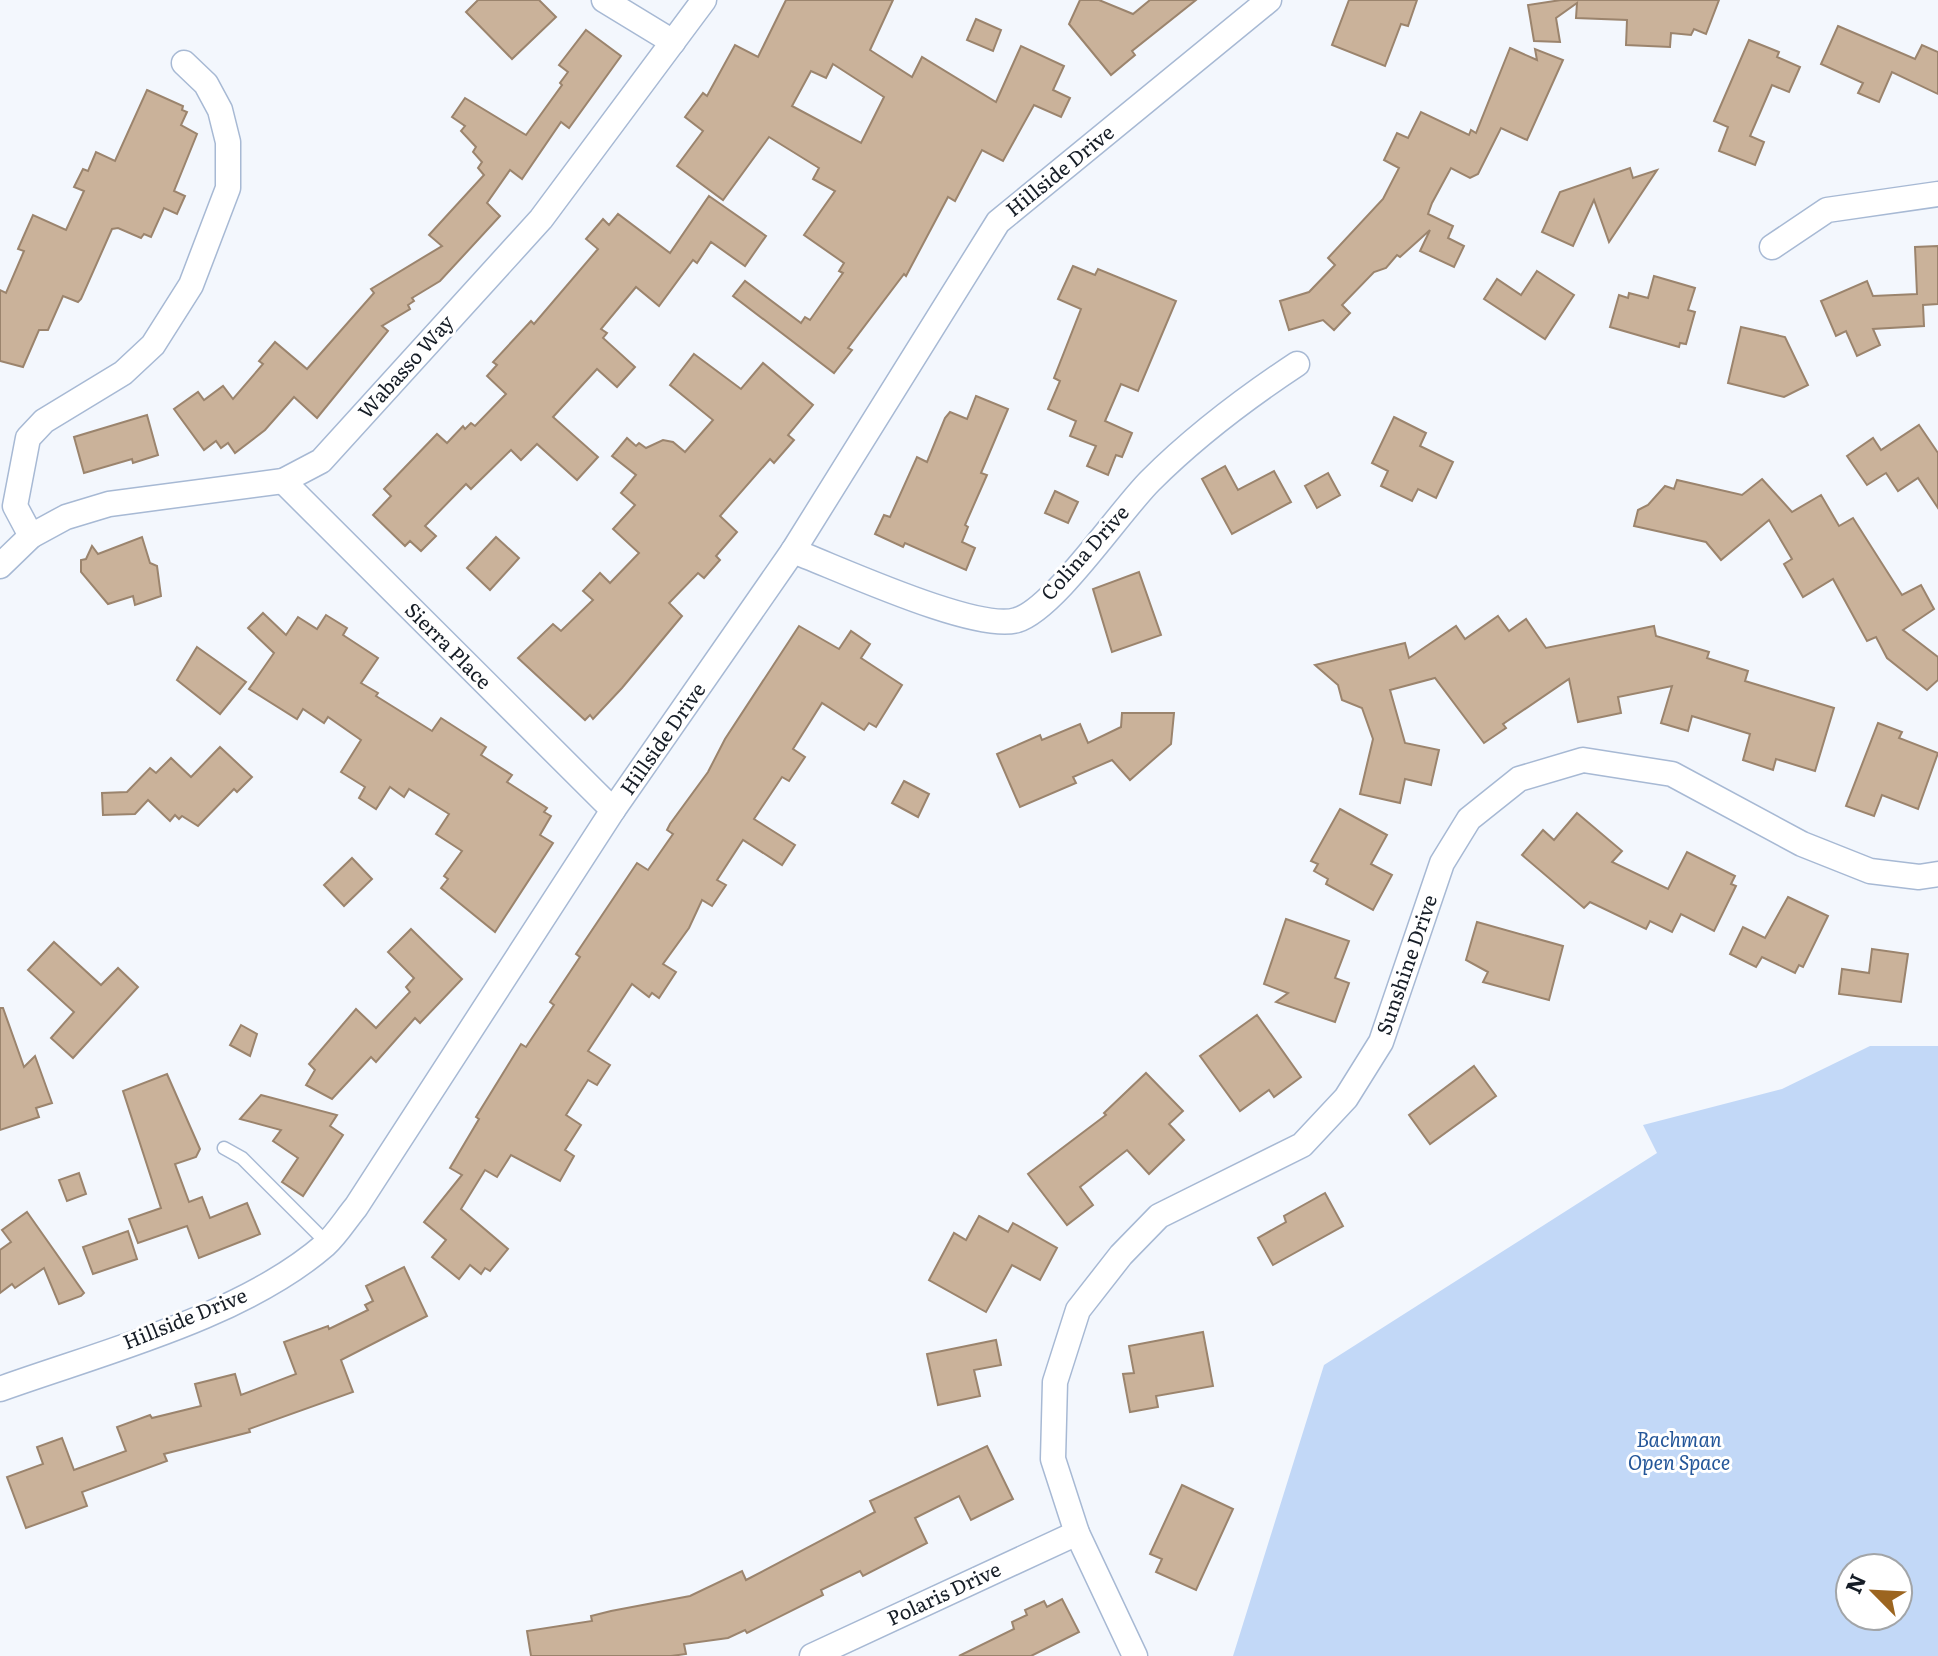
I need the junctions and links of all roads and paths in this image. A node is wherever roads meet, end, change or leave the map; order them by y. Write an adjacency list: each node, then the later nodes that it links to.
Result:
1 (604, 0): 4 (street)
2 (704, 0): 4 (street, Wabasso Way)
3 (1269, 0): 11 (street, Hillside Drive)
4 (673, 42): 9 (street, Wabasso Way)
5 (184, 63): 10 (street)
6 (1938, 194): 7 (street)
7 (1772, 247)
8 (1297, 364): 11 (street, Colina Drive)
9 (283, 481): 10 (street, Wabasso Way); 13 (street, Sierra Place)
10 (31, 536): 12 (street, Wabasso Way)
11 (793, 551): 13 (street, Hillside Drive)
12 (0, 566)
13 (613, 810): 16 (street, Hillside Drive)
14 (1938, 874): 18 (street, Sunshine Drive)
15 (224, 1148): 16 (lane)
16 (327, 1243): 17 (street, Hillside Drive)
17 (0, 1389)
18 (1077, 1533): 19 (street, Polaris Drive); 20 (street, Sunshine Drive)
19 (812, 1656)
20 (1135, 1656)

